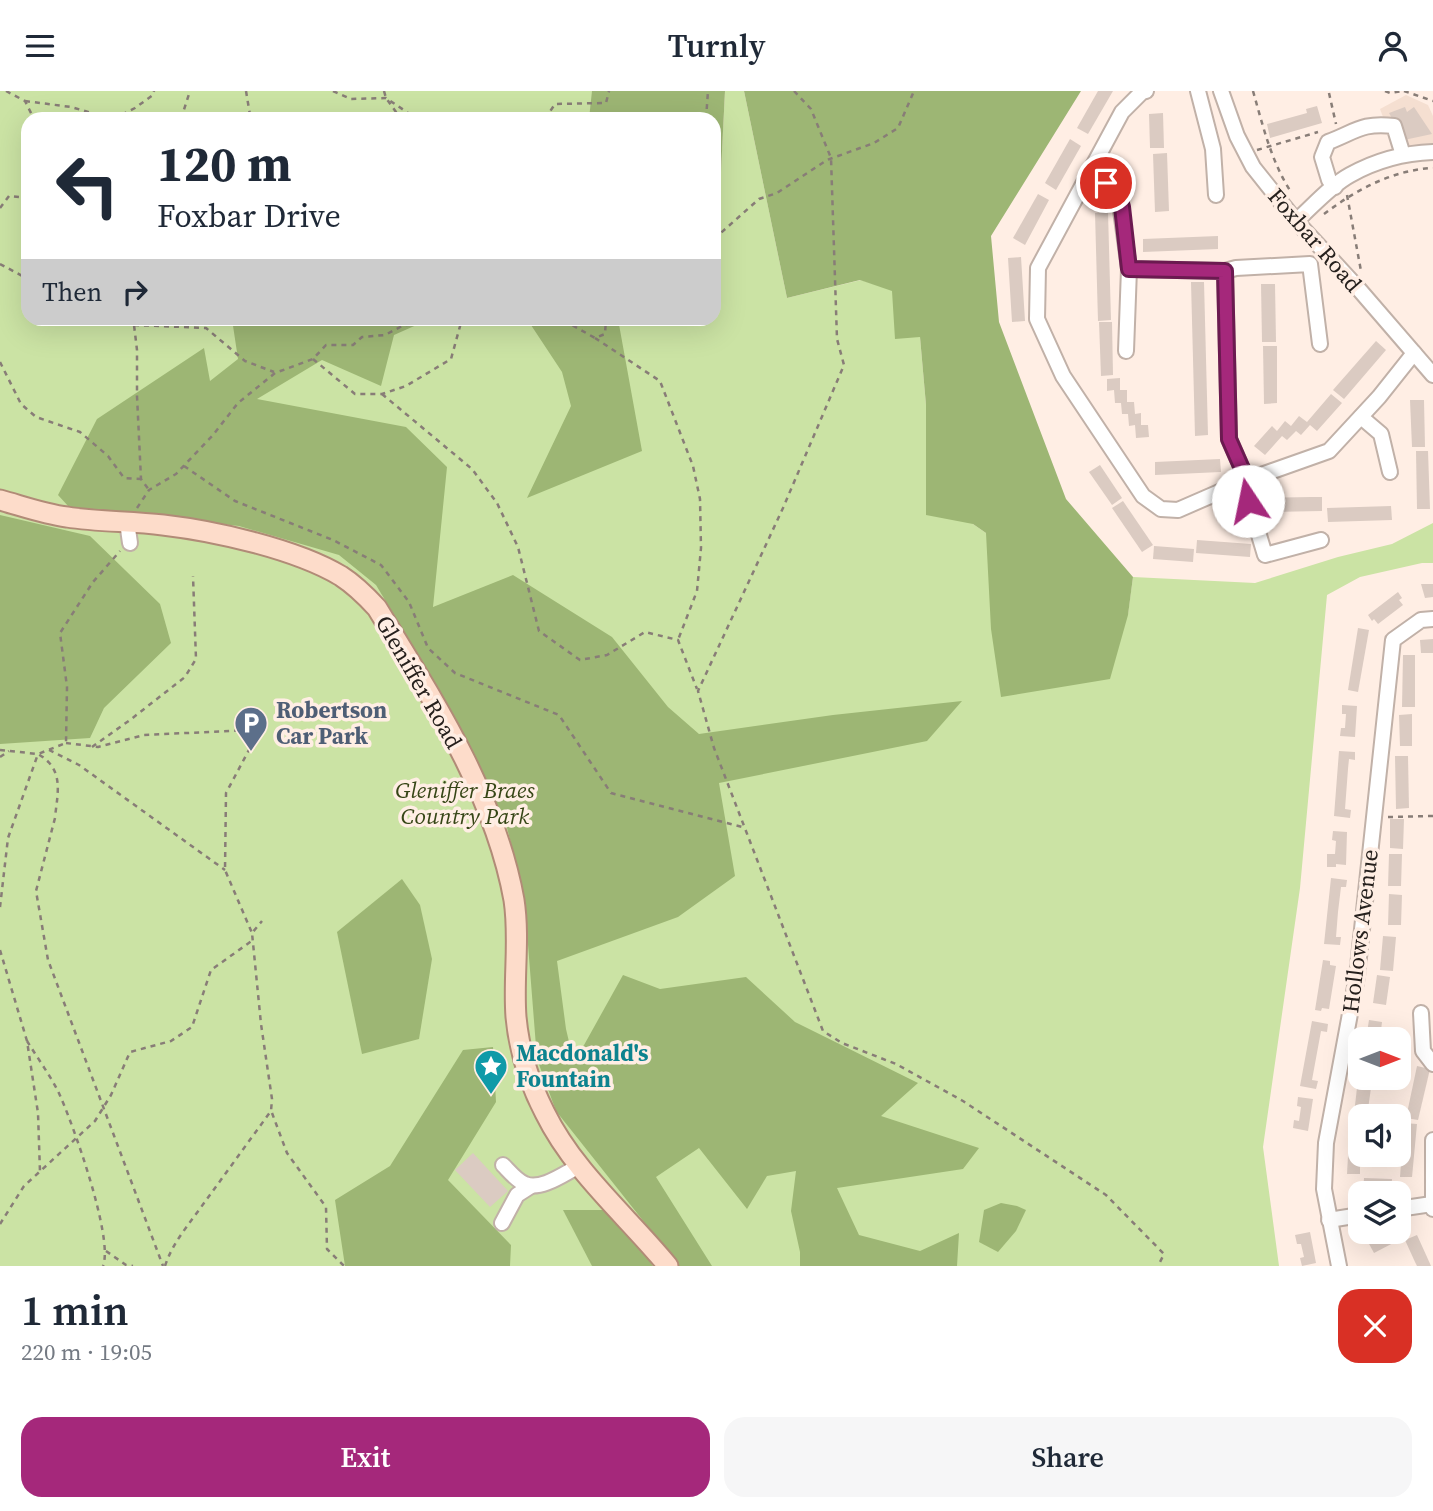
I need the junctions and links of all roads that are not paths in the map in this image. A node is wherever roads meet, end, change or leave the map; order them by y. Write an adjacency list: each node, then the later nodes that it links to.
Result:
1 (1146, 91): 6 (street)
2 (1198, 91): 8 (street)
3 (1221, 91): 9 (street, Foxbar Road)
4 (1433, 152): 5 (street)
5 (1403, 155): 7 (street); 7 (street)
6 (1089, 172): 10 (street); 18 (street)
7 (1335, 187): 9 (street)
8 (1216, 195)
9 (1300, 217): 14 (street, Foxbar Road)
10 (1129, 269): 11 (street); 13 (street)
11 (1225, 271): 12 (street); 18 (street)
12 (1320, 344)
13 (1126, 352)
14 (1414, 353): 15 (street, Foxbar Road); 16 (street)
15 (1433, 375)
16 (1361, 417): 17 (street); 18 (street)
17 (1390, 472)
18 (1245, 481): 21 (street)
19 (0, 500): 20 (main road, Gleniffer Road)
20 (127, 522): 22 (street); 28 (main road, Gleniffer Road)
21 (1321, 540)
22 (130, 543)
23 (1433, 619): 33 (street, Hollows Avenue)
24 (1421, 1013): 25 (street)
25 (1433, 1064)
26 (1433, 1140): 30 (street)
27 (503, 1165): 29 (street)
28 (579, 1166): 29 (street); 35 (main road, Gleniffer Road)
29 (531, 1186): 34 (street)
30 (1432, 1206): 31 (street)
31 (1411, 1208)
32 (1348, 1217): 33 (street)
33 (1329, 1220): 36 (street, Hollows Avenue)
34 (502, 1223)
35 (668, 1266)
36 (1339, 1266)

